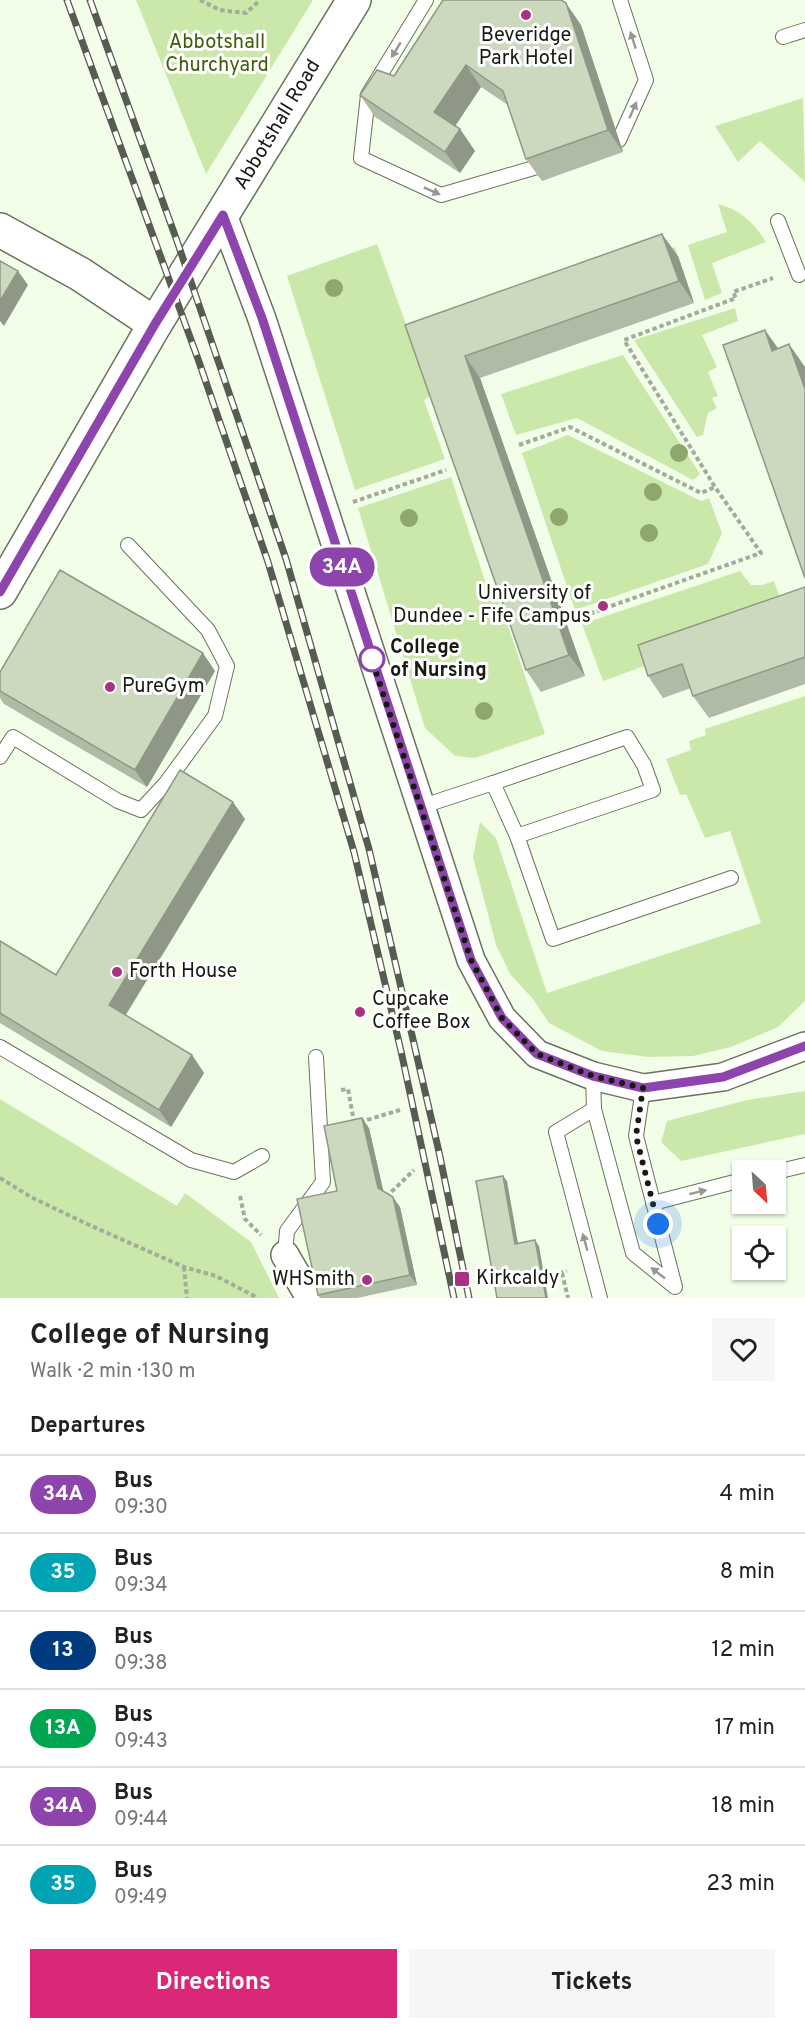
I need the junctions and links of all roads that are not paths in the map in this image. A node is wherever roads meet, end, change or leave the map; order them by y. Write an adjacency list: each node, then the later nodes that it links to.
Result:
1 (354, 0): 8 (main road, Abbotshall Road)
2 (426, 0): 7 (lane, one-way to 7)
3 (620, 0): 6 (lane, one-way to 3)
4 (805, 30): 5 (lane)
5 (783, 37)
6 (620, 140)
7 (537, 167)
8 (223, 215): 12 (main road, Abbotshall Road); 17 (street)
9 (778, 221): 11 (lane)
10 (0, 230): 12 (main road)
11 (798, 273)
12 (155, 324): 14 (main road, Abbotshall Road)
13 (128, 545): 15 (lane)
14 (0, 592)
15 (0, 757)
16 (493, 783): 17 (lane); 18 (lane); 18 (lane)
17 (420, 807): 23 (street)
18 (517, 836): 19 (lane)
19 (731, 878)
20 (805, 1046): 24 (street)
21 (0, 1047): 26 (lane)
22 (316, 1057): 31 (lane)
23 (593, 1076): 24 (street); 25 (lane)
24 (643, 1088): 30 (lane)
25 (594, 1109): 32 (lane, one-way to 25); 34 (lane, one-way to 25)
26 (262, 1156)
27 (805, 1165): 28 (lane)
28 (786, 1170)
29 (732, 1183): 30 (lane, one-way to 29)
30 (653, 1203): 32 (lane)
31 (285, 1255): 33 (street)
32 (677, 1292)
33 (310, 1298)
34 (600, 1298)

